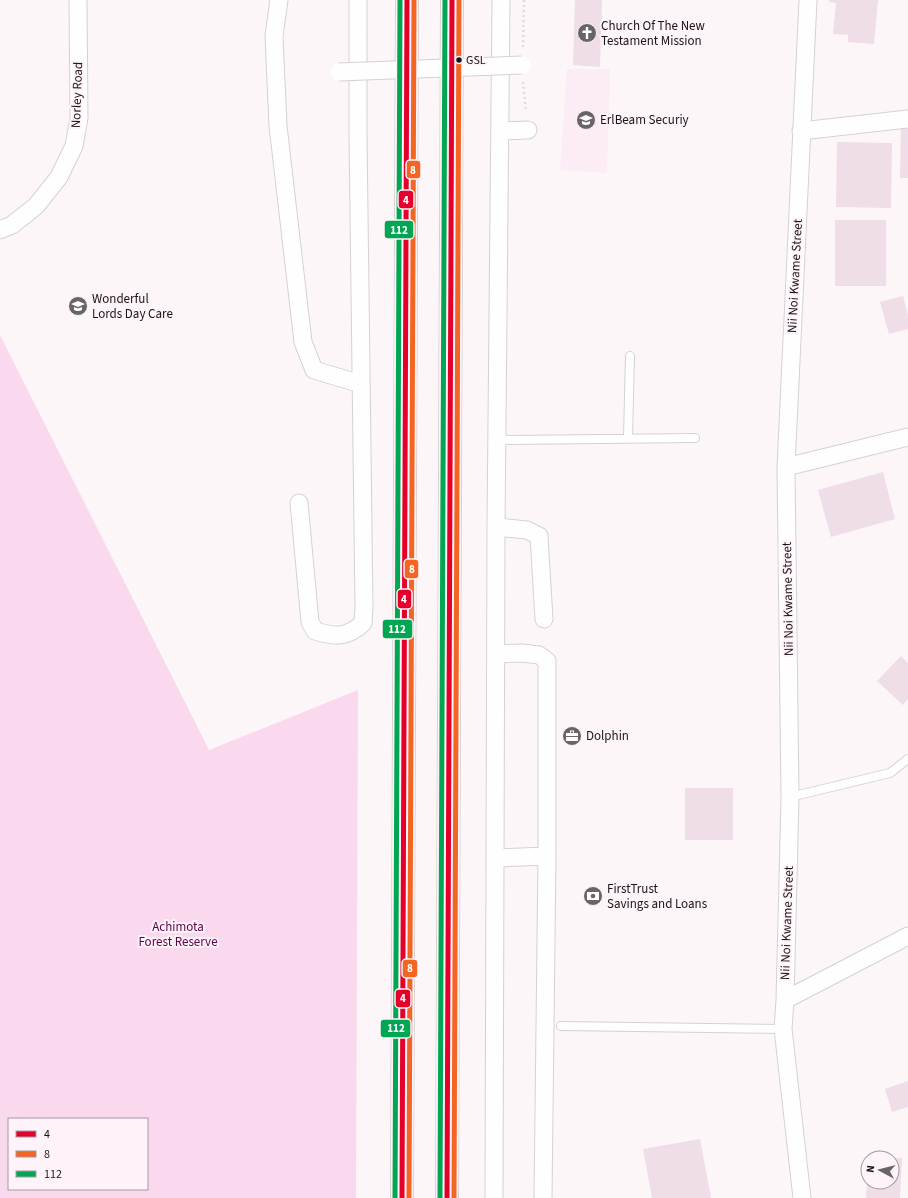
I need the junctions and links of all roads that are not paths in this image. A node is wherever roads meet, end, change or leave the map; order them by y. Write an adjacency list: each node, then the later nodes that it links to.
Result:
1 (78, 0): 15 (street, Norley Road)
2 (279, 0): 17 (street)
3 (358, 0): 17 (street)
4 (407, 0): 35 (highway)
5 (452, 0): 36 (highway)
6 (501, 0): 7 (street); 13 (street)
7 (504, 0)
8 (808, 0): 14 (street, Nii Noi Kwame Street)
9 (522, 65): 10 (street, bridge)
10 (339, 72)
11 (908, 119): 14 (street)
12 (528, 130): 13 (street)
13 (500, 131): 21 (street)
14 (802, 131): 22 (street, Nii Noi Kwame Street)
15 (0, 230)
16 (630, 356): 19 (lane)
17 (361, 384): 23 (street)
18 (908, 437): 22 (street)
19 (628, 438): 20 (lane); 21 (lane)
20 (695, 438)
21 (497, 440): 24 (street)
22 (786, 467): 28 (street, Nii Noi Kwame Street)
23 (299, 503)
24 (496, 528): 25 (street); 26 (street)
25 (544, 619)
26 (496, 654): 29 (street); 30 (street)
27 (908, 760): 28 (lane)
28 (790, 797): 32 (street, Nii Noi Kwame Street)
29 (547, 856): 30 (street); 38 (street)
30 (496, 858): 37 (street)
31 (908, 936): 32 (street)
32 (785, 1000): 34 (street, Nii Noi Kwame Street)
33 (561, 1026): 34 (lane)
34 (783, 1029): 39 (street, Nii Noi Kwame Street)
35 (402, 1198)
36 (447, 1198)
37 (494, 1198)
38 (543, 1198)
39 (802, 1198)

